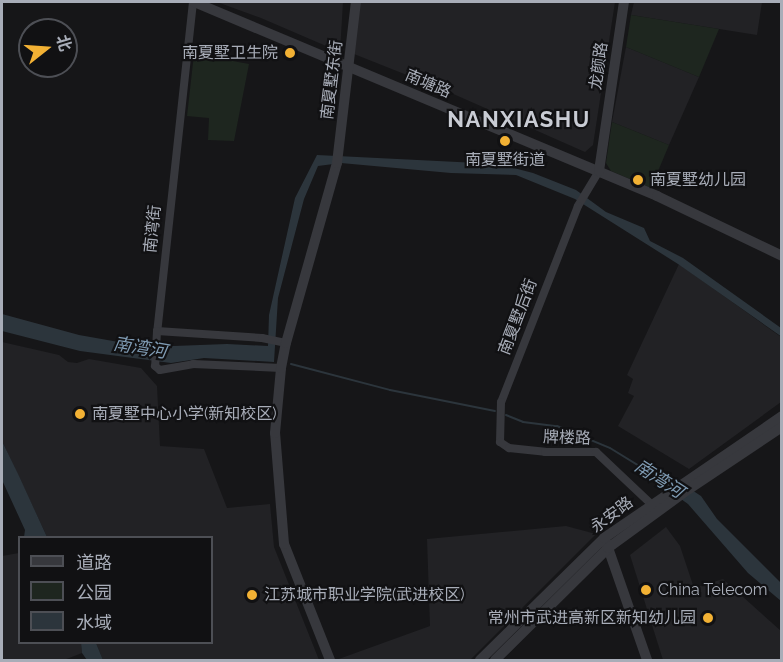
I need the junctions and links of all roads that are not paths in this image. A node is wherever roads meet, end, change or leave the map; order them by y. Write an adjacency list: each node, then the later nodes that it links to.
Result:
1 (194, 2): 4 (street, 南塘路); 7 (street, 南湾街)
2 (356, 2): 4 (street, 南夏墅东街)
3 (624, 2): 5 (street, 龙颜路)
4 (350, 68): 5 (street, 南塘路); 8 (street, 南夏墅东街)
5 (599, 171): 6 (street, 南塘路); 12 (street, 南夏墅后街)
6 (782, 256)
7 (157, 331): 8 (street); 9 (street, 南湾街)
8 (283, 342): 9 (street, 南夏墅东街)
9 (281, 368): 17 (street, 南夏墅东街)
10 (782, 416): 13 (street, 永安路)
11 (782, 427): 13 (street, 永安路)
12 (500, 442): 15 (street, 牌楼路)
13 (685, 487): 14 (street, 永安路)
14 (666, 500): 15 (street, 永安路); 16 (street, 永安路)
15 (651, 504): 16 (street, 永安路)
16 (606, 543): 18 (street, 永安路); 19 (street, 永安路); 20 (street)
17 (330, 660)
18 (480, 660)
19 (495, 660)
20 (647, 660)

